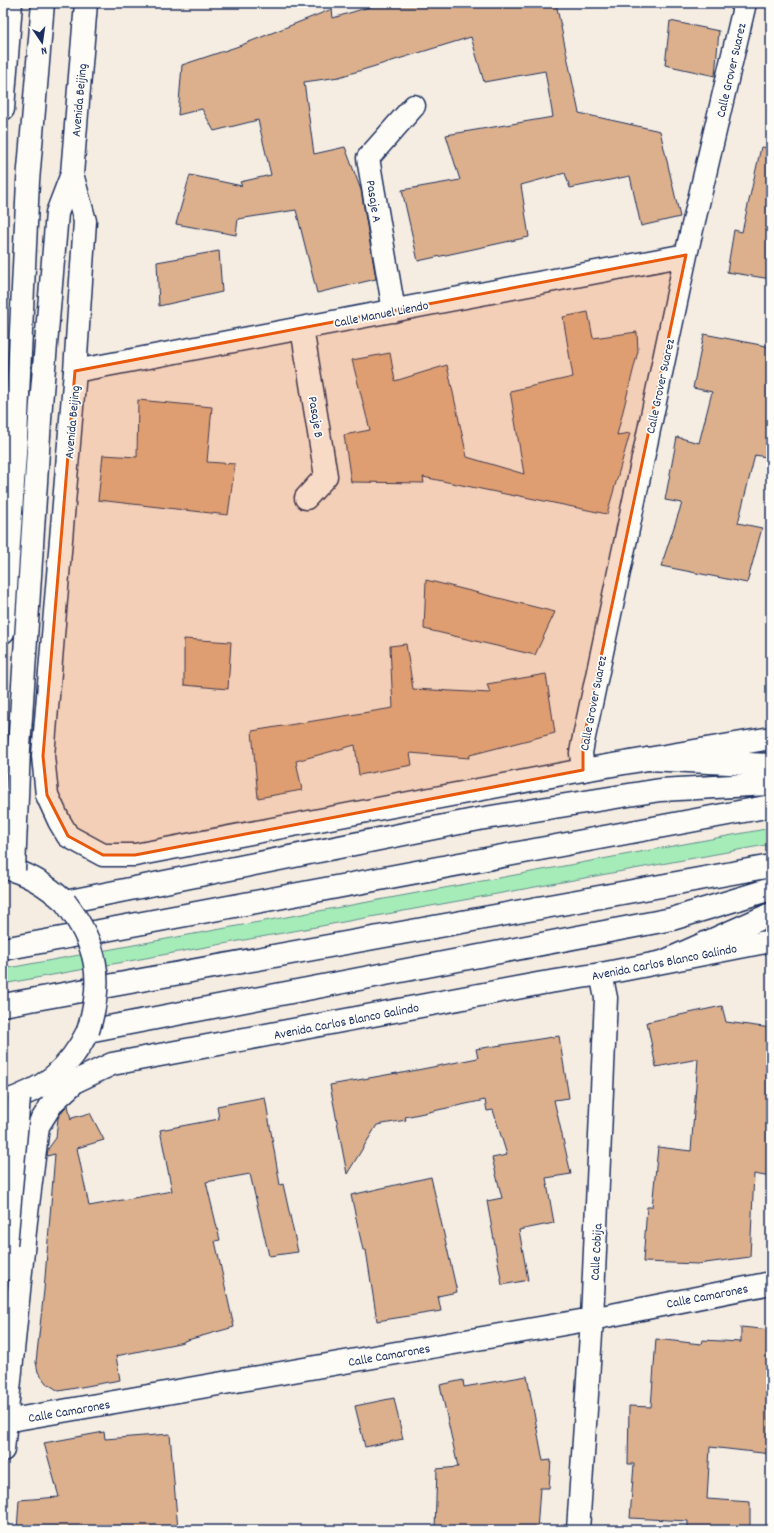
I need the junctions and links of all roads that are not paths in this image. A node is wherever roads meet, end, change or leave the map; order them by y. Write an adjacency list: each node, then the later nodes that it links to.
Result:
1 (11, 3): 6 (main road)
2 (43, 3): 13 (main road)
3 (86, 3): 7 (main road, Avenida Beijing)
4 (745, 3): 8 (main road, Calle Grover Suarez)
5 (414, 106): 9 (main road, Pasaje A)
6 (3, 110)
7 (72, 174): 11 (main road, Avenida Beijing); 23 (main road, bridge)
8 (686, 255): 9 (main road, Calle Manuel Liendo); 18 (main road, Calle Grover Suarez)
9 (394, 311): 10 (main road, Calle Manuel Liendo)
10 (302, 328): 11 (main road, Calle Manuel Liendo); 12 (main road, Pasaje B)
11 (75, 371): 15 (main road, Avenida Beijing)
12 (306, 498)
13 (3, 632)
14 (771, 738): 16 (main road)
15 (43, 756): 18 (main road, Avenida Beijing); 19 (main road)
16 (648, 759): 17 (main road); 18 (main road)
17 (771, 765)
18 (583, 770)
19 (3, 776)
20 (771, 784): 25 (main road)
21 (771, 806): 28 (main road)
22 (771, 866): 31 (main road)
23 (9, 868): 25 (main road)
24 (771, 889): 32 (main road)
25 (65, 902): 32 (main road, bridge)
26 (771, 914): 29 (main road)
27 (771, 941): 29 (main road, Avenida Carlos Blanco Galindo)
28 (3, 949)
29 (665, 960): 30 (main road, Avenida Carlos Blanco Galindo)
30 (601, 974): 35 (main road, Avenida Carlos Blanco Galindo); 39 (main road, Calle Cobija)
31 (3, 1005)
32 (88, 1031): 33 (main road)
33 (11, 1100): 36 (main road, bridge)
34 (3, 1195): 35 (main road)
35 (26, 1221): 36 (main road); 40 (main road)
36 (4, 1236): 37 (main road)
37 (3, 1270)
38 (771, 1283): 39 (main road, Calle Camarones)
39 (592, 1319): 40 (main road, Calle Camarones); 42 (main road, Calle Cobija)
40 (6, 1421): 41 (main road)
41 (3, 1450)
42 (578, 1530)

